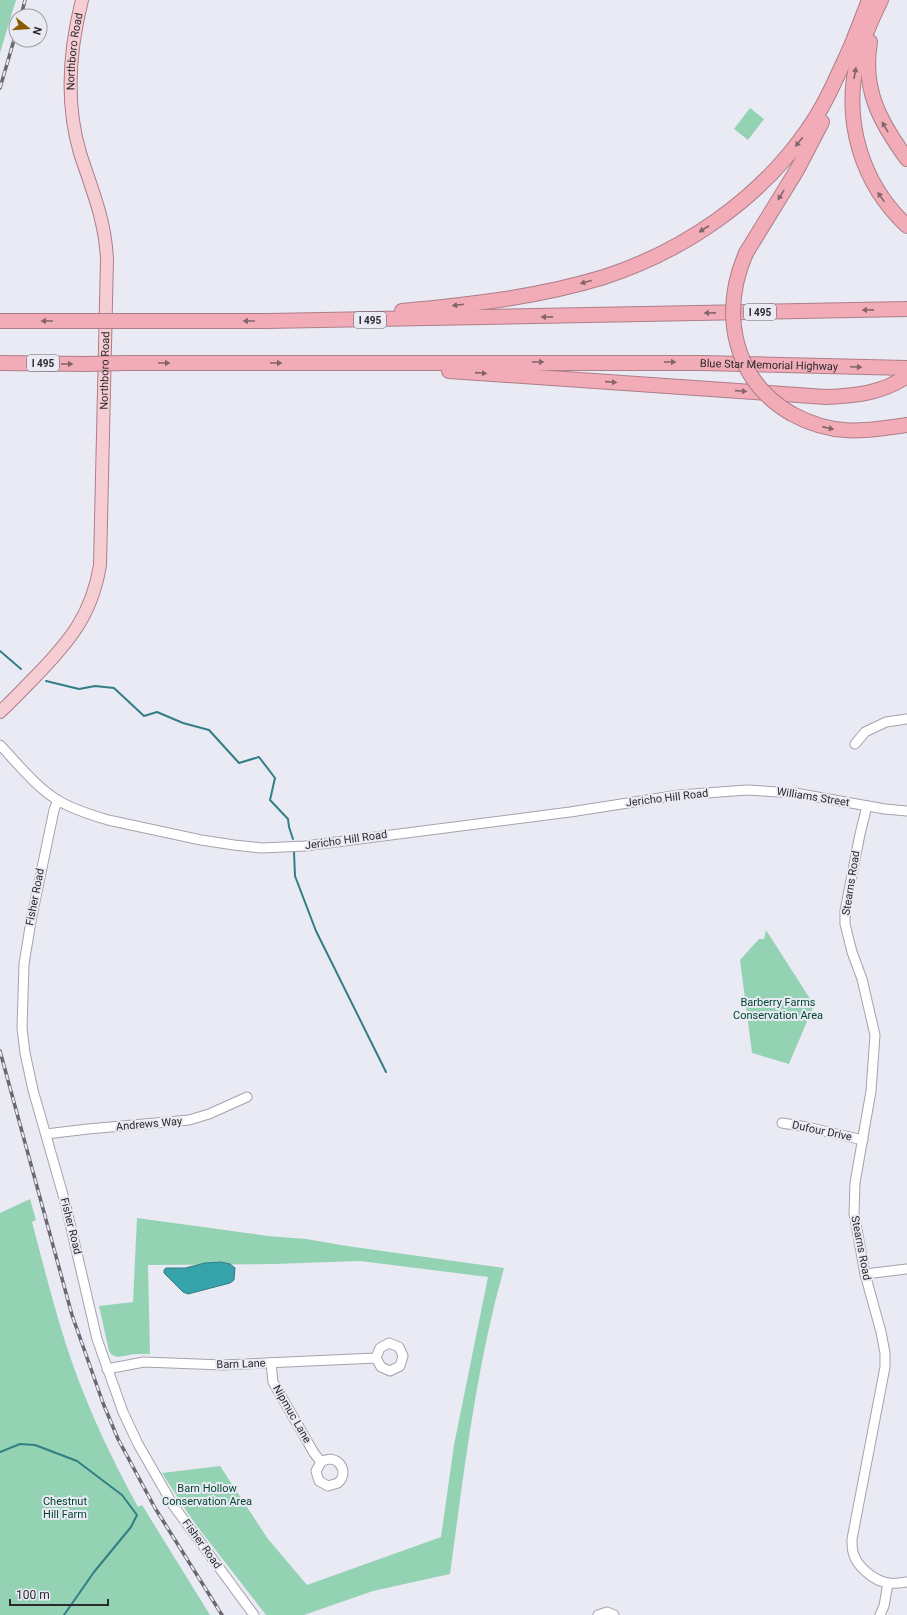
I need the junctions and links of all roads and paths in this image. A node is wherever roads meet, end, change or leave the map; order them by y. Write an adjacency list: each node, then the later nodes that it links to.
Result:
1 (82, 0): 15 (main road, Northboro Road)
2 (870, 0): 4 (highway)
3 (882, 0): 5 (highway, one-way to 3); 6 (highway, one-way to 3)
4 (851, 46): 9 (highway, one-way to 9); 14 (highway, one-way to 14, bridge)
5 (907, 159)
6 (907, 226)
7 (907, 309): 9 (highway, I 495, one-way to 9)
8 (0, 321): 9 (highway, I 495, one-way to 8, bridge)
9 (267, 322)
10 (0, 363): 11 (highway, I 495, one-way to 11, bridge)
11 (331, 363): 12 (highway, Blue Star Memorial Highway / I 495, one-way to 12); 13 (highway, one-way to 13)
12 (907, 368)
13 (907, 376)
14 (907, 425)
15 (0, 712)
16 (907, 719): 17 (street)
17 (855, 744)
18 (0, 745): 20 (street, Jericho Hill Road)
19 (718, 792): 20 (street, Jericho Hill Road); 21 (street, Williams Street)
20 (58, 800): 25 (street, Fisher Road)
21 (867, 806): 22 (street, Williams Street); 26 (street, Stearns Road)
22 (907, 810)
23 (247, 1097): 25 (street, Andrews Way)
24 (782, 1123): 26 (street, Dufour Drive)
25 (46, 1134): 31 (street, Fisher Road)
26 (863, 1140): 28 (street, Stearns Road)
27 (907, 1268): 28 (street)
28 (865, 1274): 34 (street, Stearns Road)
29 (376, 1358): 30 (street, Barn Lane)
30 (271, 1363): 31 (street, Barn Lane); 32 (street, Nipmuc Lane)
31 (107, 1369): 35 (street, Fisher Road)
32 (321, 1462)
33 (907, 1582): 34 (street, Stearns Road)
34 (888, 1583): 38 (street)
35 (254, 1615)
36 (598, 1615): 37 (street)
37 (614, 1615)
38 (880, 1615)

